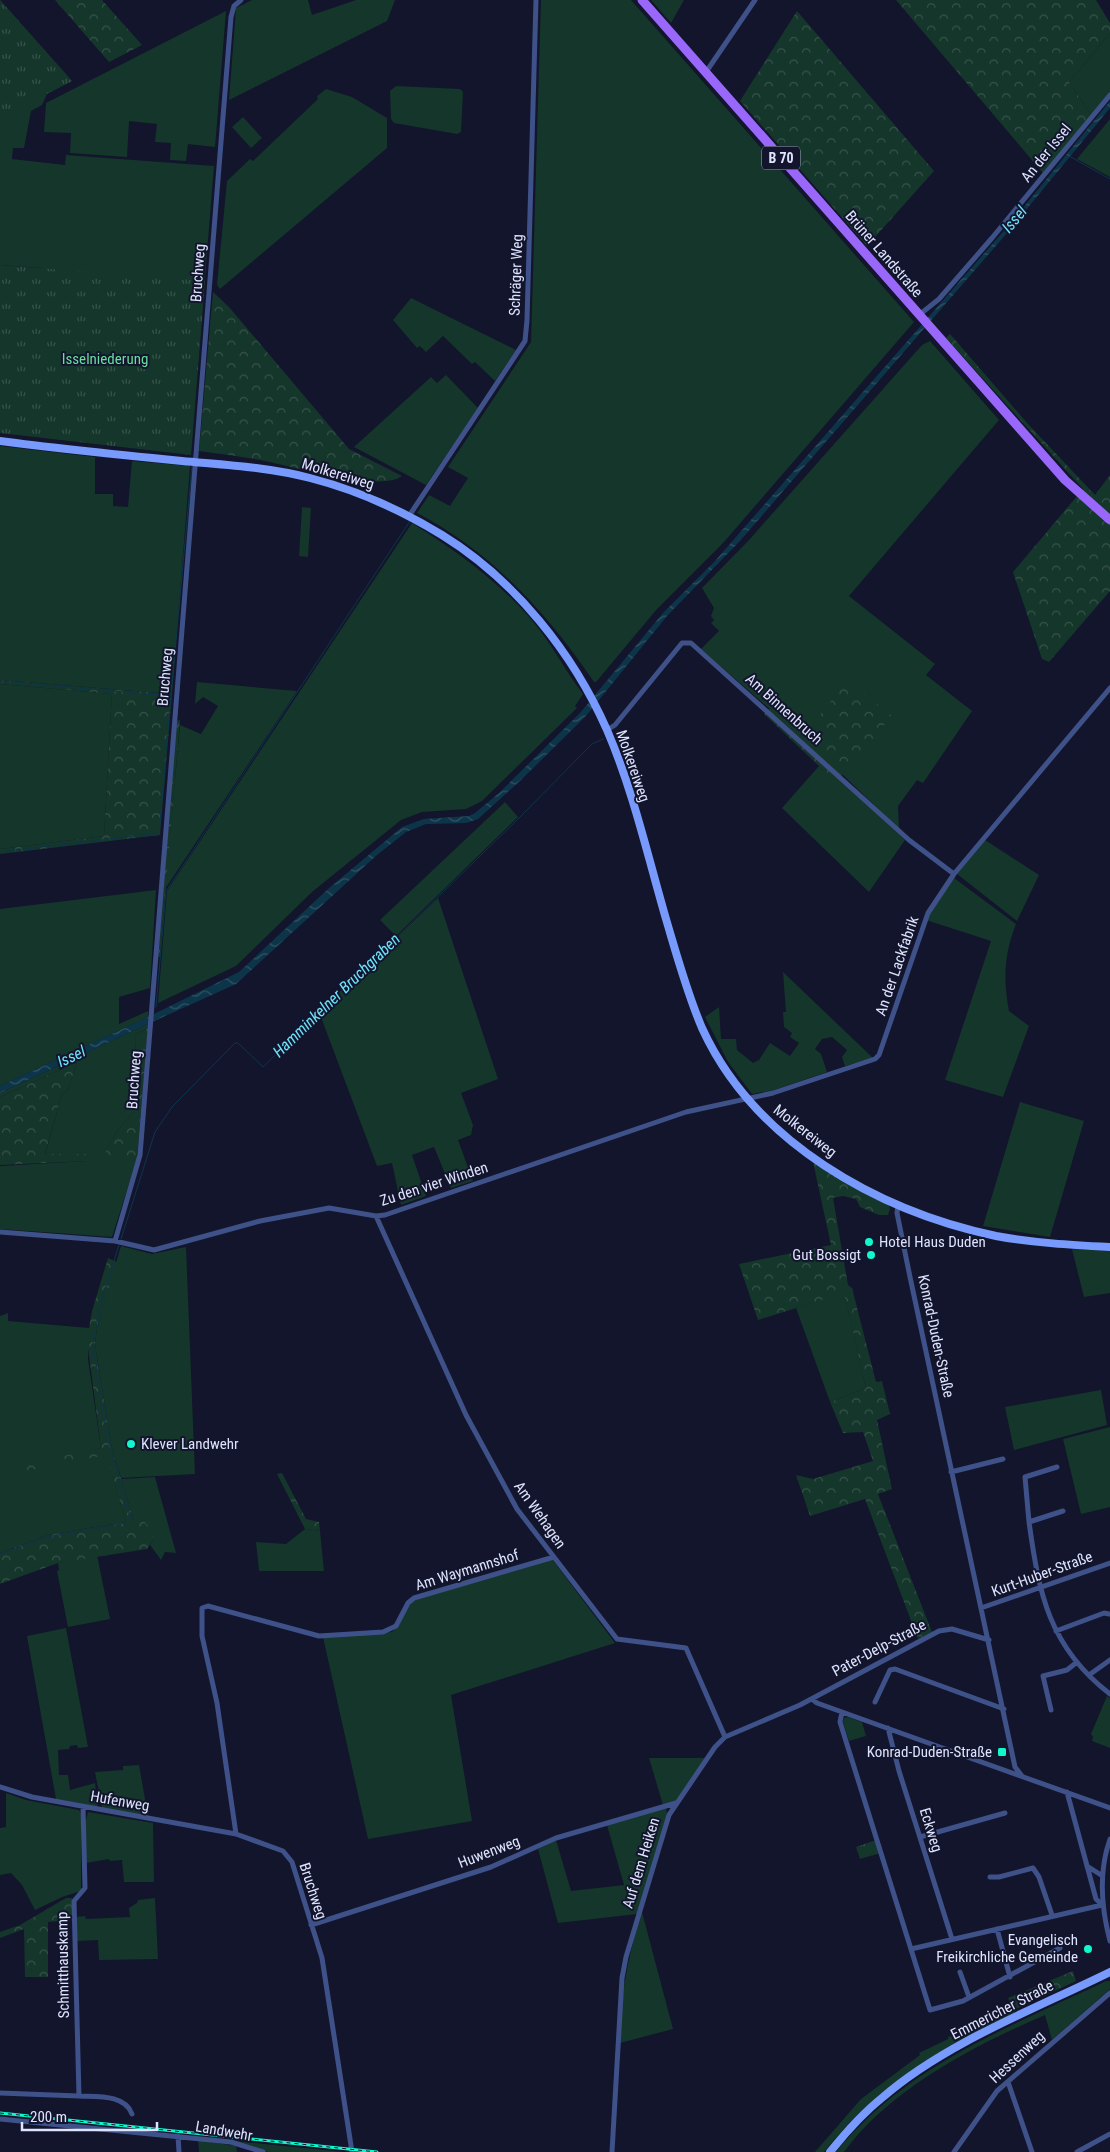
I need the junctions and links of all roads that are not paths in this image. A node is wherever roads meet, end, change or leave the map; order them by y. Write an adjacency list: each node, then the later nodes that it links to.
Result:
1 (241, 0): 9 (street, Bruchweg)
2 (536, 0): 10 (street, Schräger Weg)
3 (642, 0): 5 (main road, Brüner Landstraße / B 70)
4 (755, 0): 5 (street)
5 (706, 72): 7 (main road, Brüner Landstraße / B 70)
6 (1110, 95): 7 (street, An der Issel)
7 (921, 317): 11 (main road, Brüner Landstraße / B 70)
8 (0, 441): 9 (main road, Molkereiweg)
9 (195, 462): 10 (main road, Molkereiweg); 19 (street, Bruchweg)
10 (409, 516): 13 (main road, Molkereiweg)
11 (1110, 520)
12 (1110, 688): 14 (street, An der Lackfabrik)
13 (607, 730): 14 (street, Am Binnenbruch); 15 (main road, Molkereiweg)
14 (954, 874): 15 (street, An der Lackfabrik)
15 (748, 1099): 16 (main road, Molkereiweg); 17 (street, Zu den vier Winden)
16 (898, 1204): 20 (main road, Molkereiweg); 23 (street, Konrad-Duden-Straße)
17 (376, 1216): 19 (street, Zu den vier Winden); 26 (street, Am Wehagen)
18 (0, 1232): 19 (street)
19 (115, 1240)
20 (1110, 1247)
21 (1003, 1459): 23 (street)
22 (1057, 1467): 25 (street)
23 (951, 1472): 29 (street, Konrad-Duden-Straße)
24 (1063, 1511): 25 (street)
25 (1030, 1522): 28 (street)
26 (554, 1557): 43 (street, Am Wehagen); 51 (street, Am Waymannshof)
27 (1110, 1563): 28 (street, Kurt-Huber-Straße)
28 (1041, 1588): 29 (street, Kurt-Huber-Straße); 31 (street)
29 (982, 1608): 32 (street, Konrad-Duden-Straße)
30 (1109, 1614): 31 (street)
31 (1056, 1631): 34 (street)
32 (989, 1640): 37 (street, Pater-Delp-Straße); 39 (street, Konrad-Duden-Straße)
33 (1110, 1660): 35 (street)
34 (1077, 1662): 35 (street); 40 (street)
35 (1089, 1675): 36 (street)
36 (1110, 1694)
37 (812, 1699): 41 (street); 43 (street, Auf dem Heiken)
38 (876, 1702): 39 (street)
39 (1004, 1709): 44 (street, Konrad-Duden-Straße)
40 (1051, 1710)
41 (842, 1712): 42 (street); 64 (street)
42 (888, 1728): 44 (street); 52 (street, Eckweg)
43 (724, 1737): 47 (street, Auf dem Heiken)
44 (1022, 1776): 46 (street)
45 (0, 1787): 48 (street, Hufenweg)
46 (1068, 1792): 49 (street); 54 (street)
47 (677, 1803): 59 (street, Huwenweg); 80 (street, Auf dem Heiken)
48 (83, 1807): 51 (street, Hufenweg); 72 (street, Schmitthauskamp)
49 (1110, 1808)
50 (1005, 1814): 52 (street)
51 (236, 1834): 59 (street, Bruchweg)
52 (920, 1836): 61 (street, Eckweg)
53 (1110, 1839): 55 (street)
54 (1087, 1866): 55 (street); 57 (street)
55 (1102, 1875): 57 (street)
56 (990, 1877): 58 (street)
57 (1102, 1905): 58 (street); 62 (street)
58 (1052, 1915): 60 (street)
59 (311, 1925): 79 (street, Bruchweg)
60 (997, 1929): 61 (street); 67 (street)
61 (952, 1939): 64 (street)
62 (1110, 1942)
63 (1060, 1948): 67 (street)
64 (911, 1949): 69 (street)
65 (960, 1972): 69 (street)
66 (1110, 1972): 81 (main road, Emmericher Straße)
67 (1010, 1977): 69 (street)
68 (1110, 1993): 70 (street, Hessenweg)
69 (969, 1996)
70 (1008, 2082): 82 (street, Hessenweg); 83 (street)
71 (0, 2093): 72 (street)
72 (79, 2096): 73 (street)
73 (132, 2114)
74 (0, 2119): 76 (street, Landwehr)
75 (1110, 2134): 84 (street)
76 (178, 2136): 77 (street); 78 (street, Landwehr)
77 (179, 2152)
78 (264, 2152)
79 (352, 2152)
80 (612, 2152)
81 (830, 2152)
82 (954, 2152)
83 (1032, 2152)
84 (1077, 2152)

